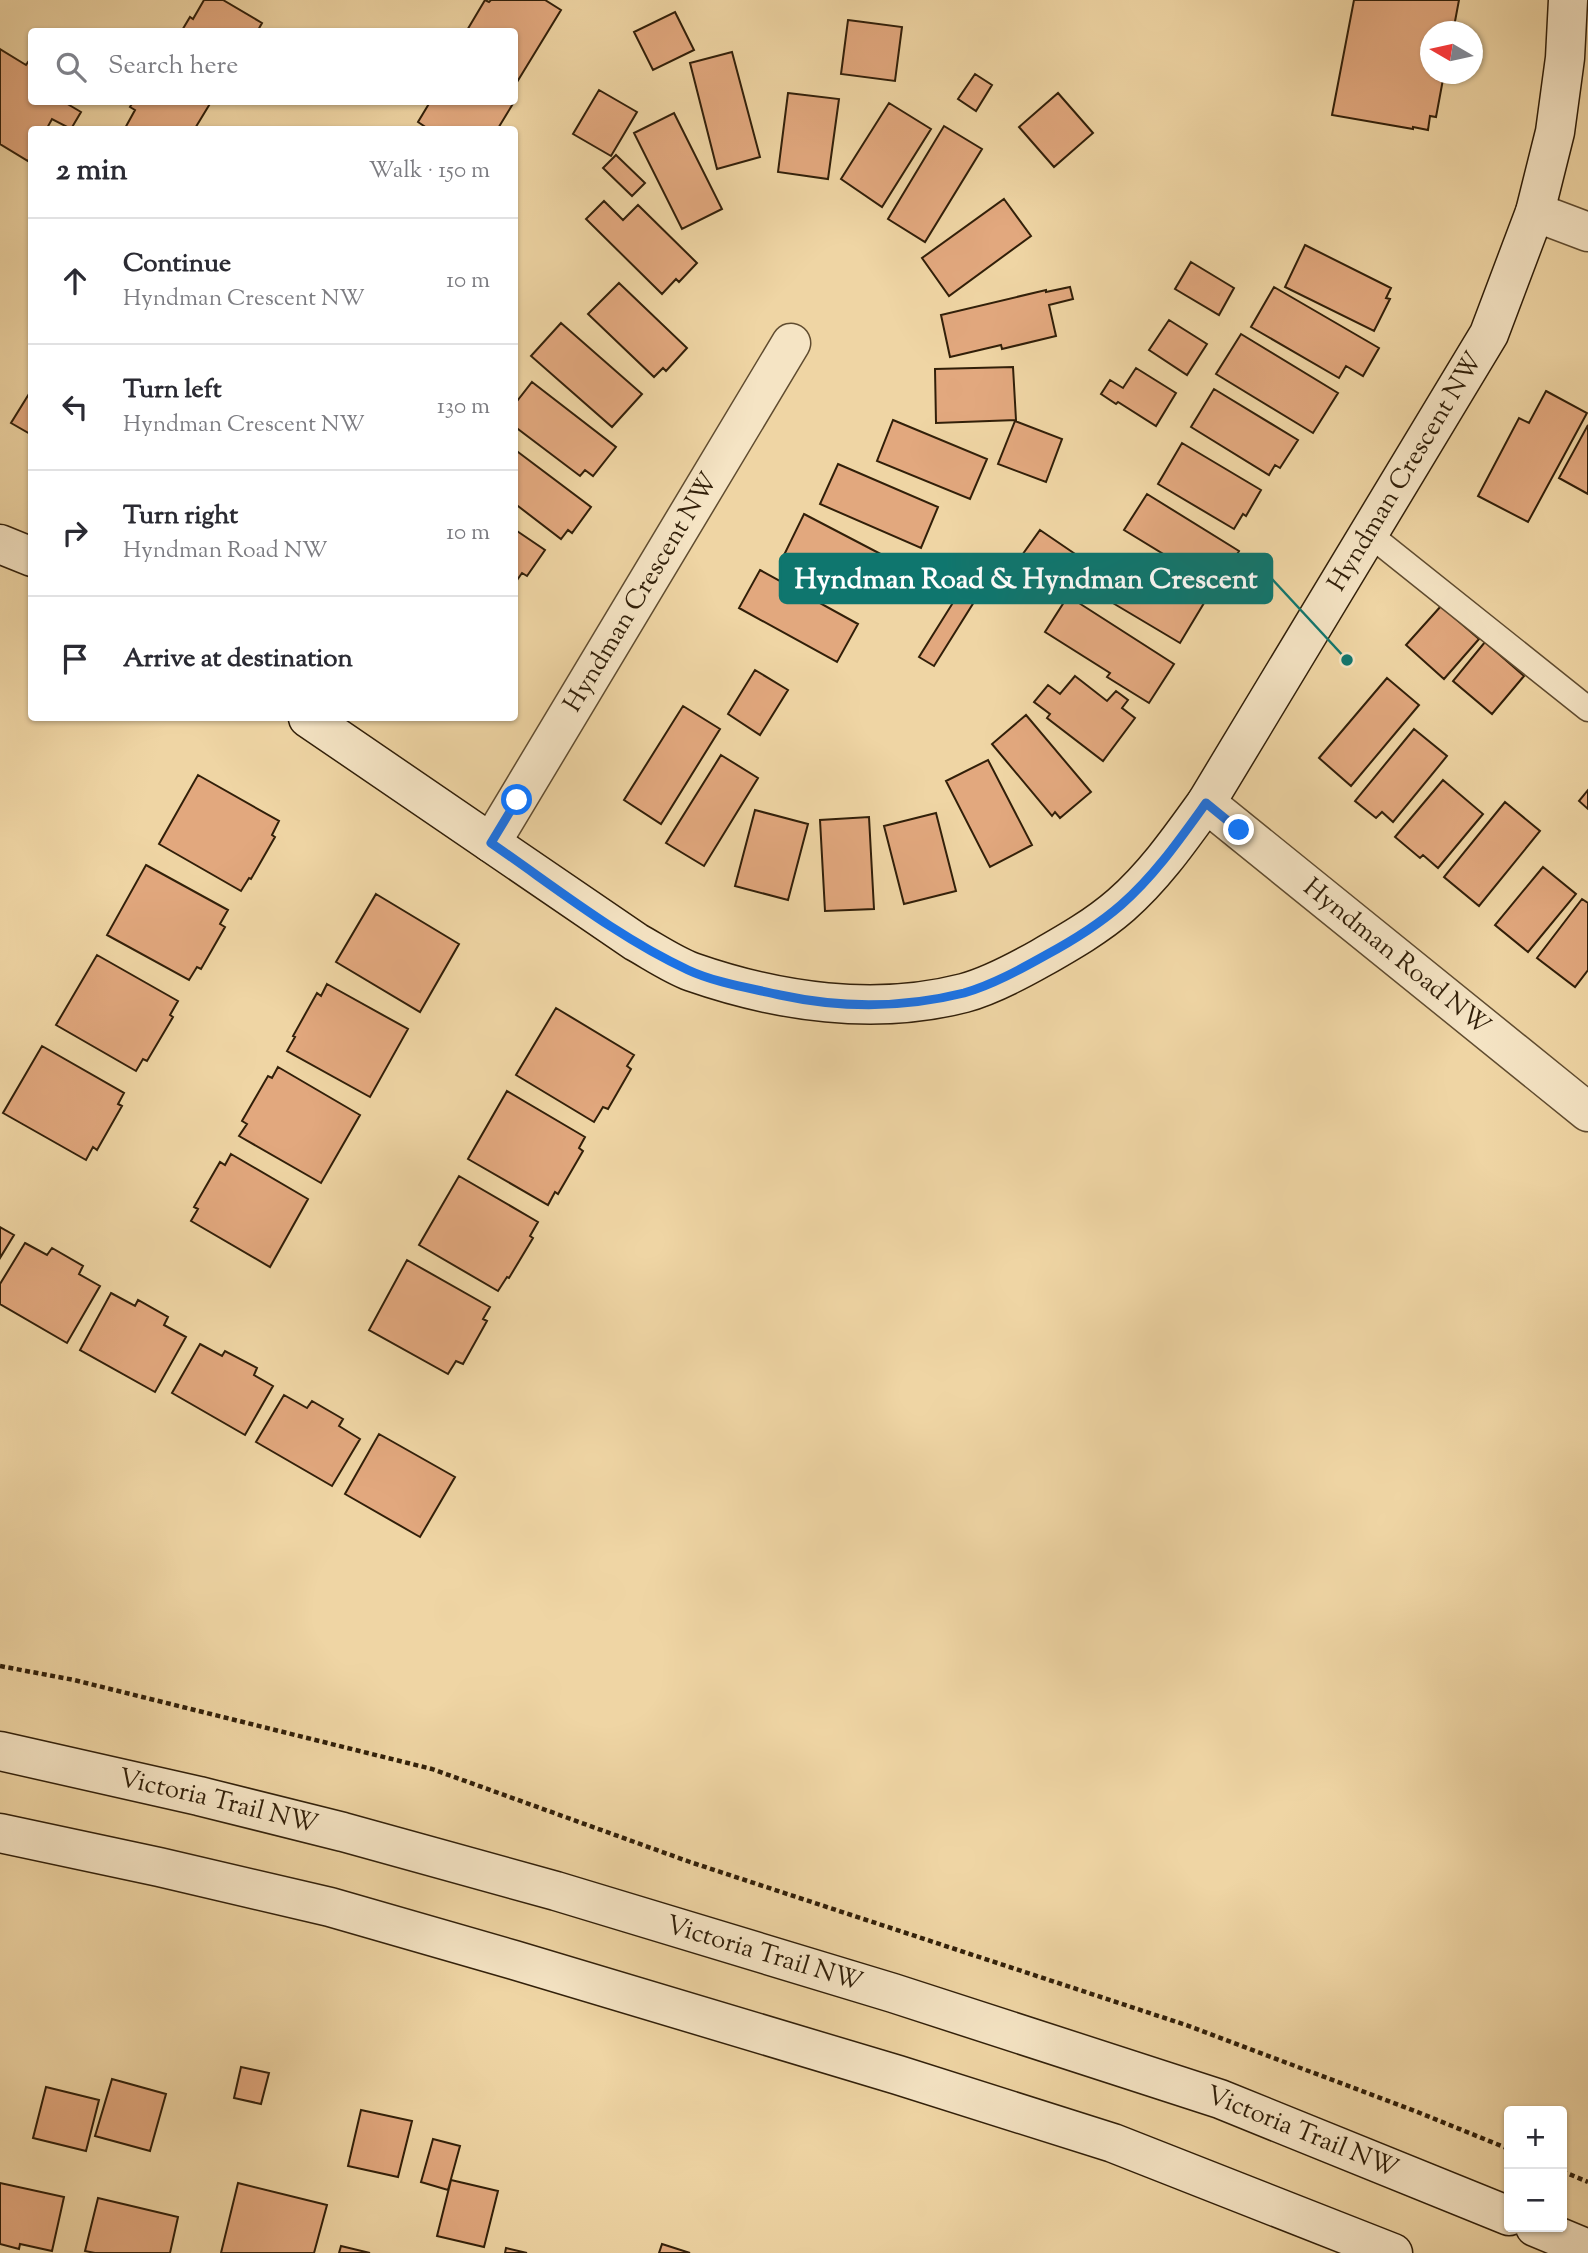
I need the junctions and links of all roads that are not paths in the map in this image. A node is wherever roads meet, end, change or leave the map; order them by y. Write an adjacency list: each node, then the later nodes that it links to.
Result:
1 (1567, 0): 2 (street, Hyndman Crescent NW)
2 (1535, 212): 3 (street); 5 (street, Hyndman Crescent NW)
3 (1588, 232)
4 (791, 343): 11 (street, Hyndman Crescent NW)
5 (1369, 534): 8 (lane); 10 (street, Hyndman Crescent NW)
6 (0, 544): 7 (street)
7 (28, 555)
8 (1588, 709)
9 (312, 721): 11 (street, Hyndman Crescent NW)
10 (1206, 803): 11 (street, Hyndman Crescent NW); 12 (street, Hyndman Road NW)
11 (491, 843)
12 (1588, 1112)
13 (0, 1751): 15 (street, Victoria Trail NW)
14 (0, 1833): 18 (street)
15 (1504, 2214)
16 (1547, 2232): 17 (street)
17 (1588, 2249)
18 (1393, 2253)

